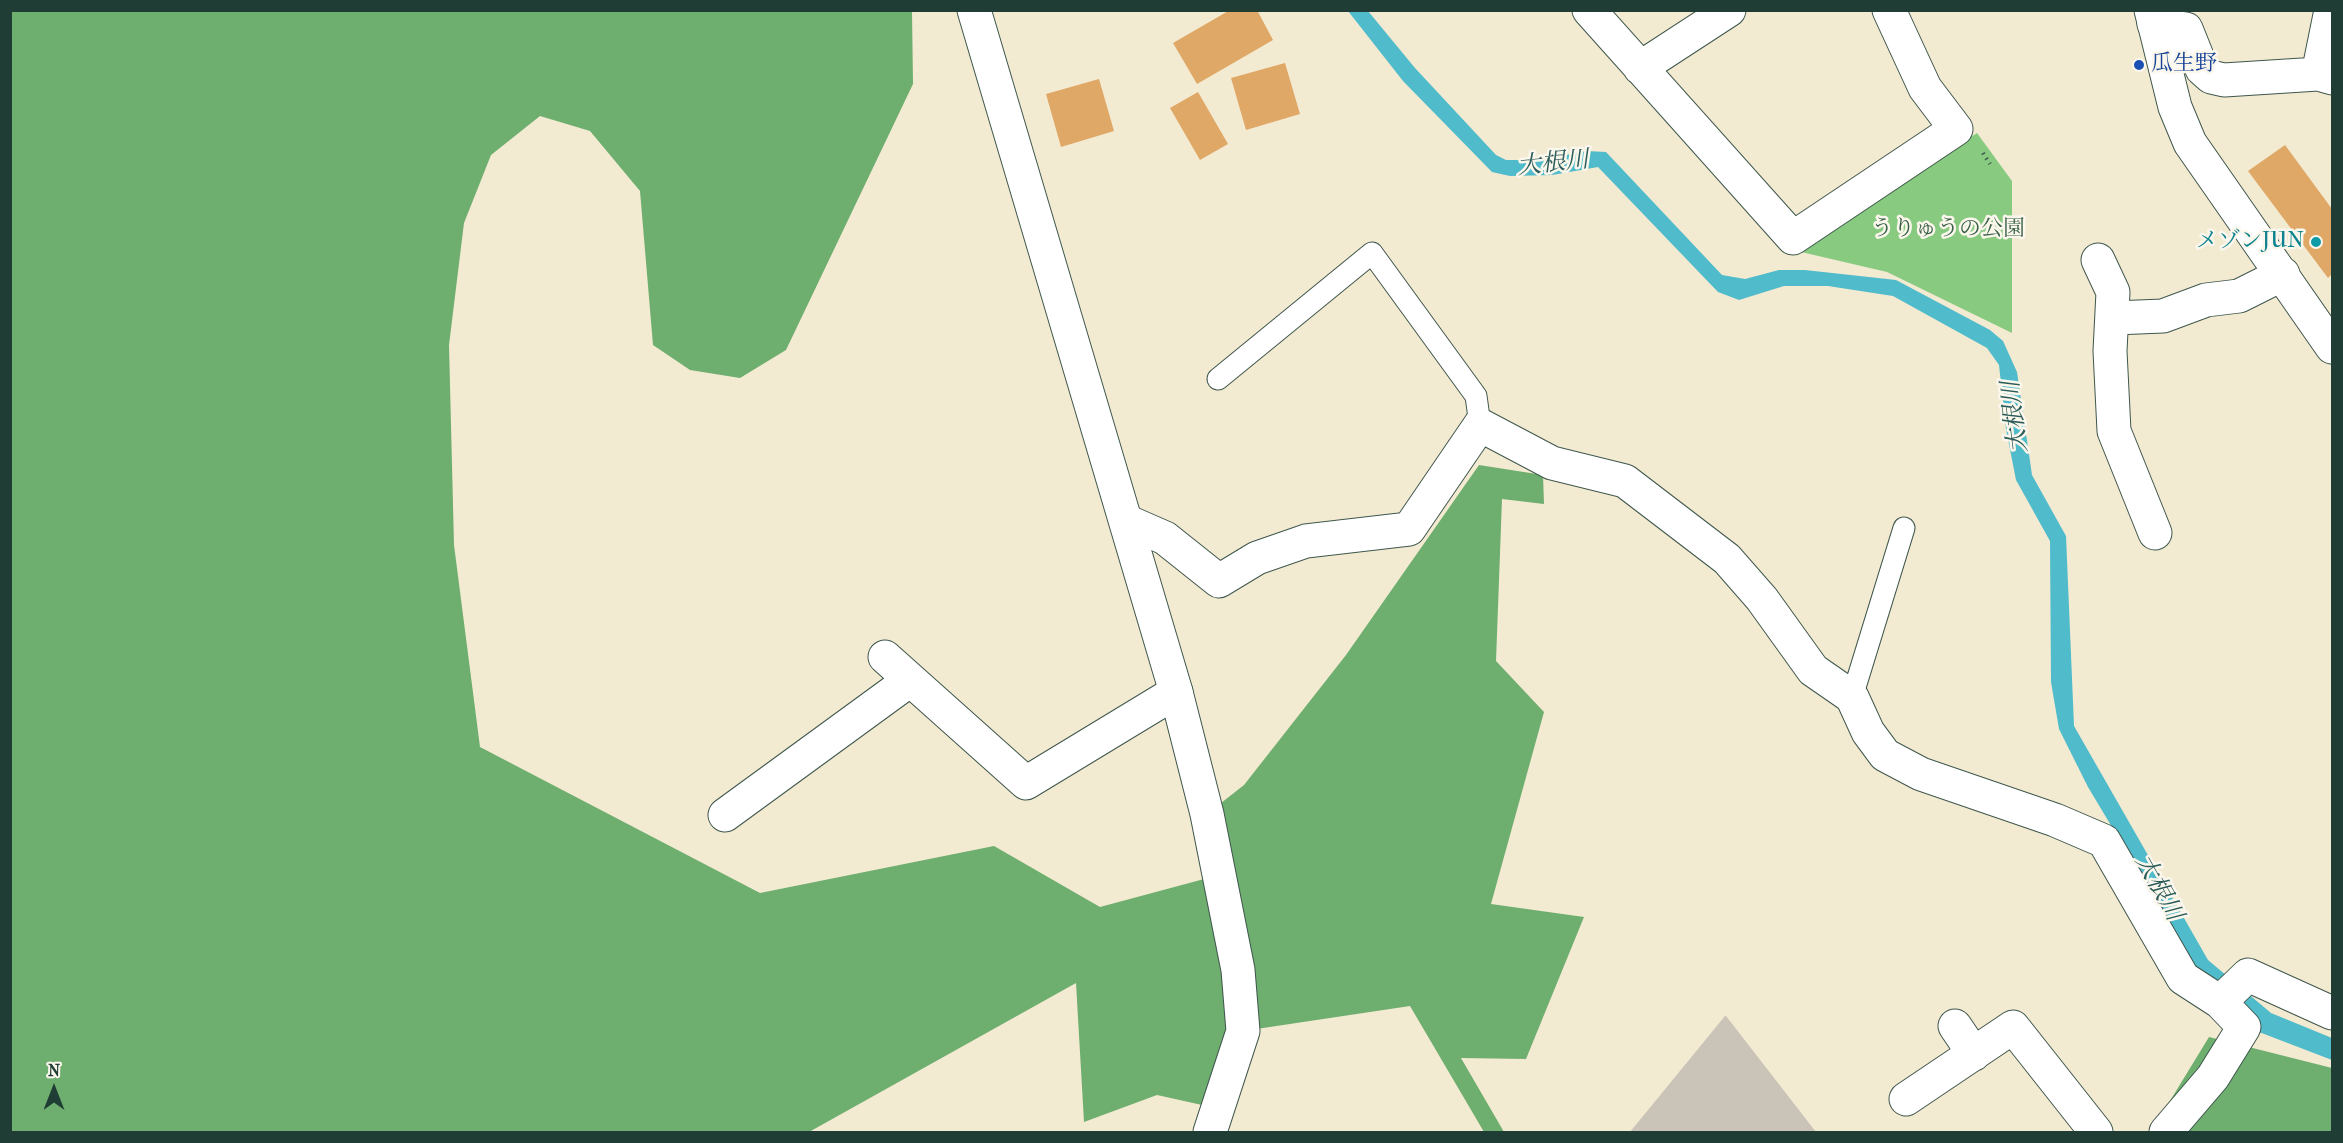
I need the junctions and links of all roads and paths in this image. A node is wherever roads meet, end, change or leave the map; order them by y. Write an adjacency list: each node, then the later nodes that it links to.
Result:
1 (974, 10): 15 (street)
2 (1589, 10): 7 (street)
3 (1729, 10): 7 (street)
4 (1889, 10): 7 (street)
5 (2331, 10): 8 (street)
6 (2153, 17): 8 (street); 10 (street)
7 (1640, 68)
8 (2325, 76)
9 (2098, 260): 11 (street)
10 (2283, 274): 11 (street); 12 (street)
11 (2114, 318): 17 (street)
12 (2332, 347)
13 (1218, 379): 14 (lane)
14 (1480, 425): 15 (street); 21 (street)
15 (1126, 521): 20 (street)
16 (1904, 528): 21 (lane)
17 (2155, 533)
18 (885, 657): 19 (street)
19 (910, 680): 20 (street); 22 (street)
20 (1176, 692): 28 (street)
21 (1852, 697): 23 (street)
22 (725, 815)
23 (2231, 991): 24 (street); 30 (street)
24 (2332, 1013)
25 (1955, 1026): 26 (street)
26 (1974, 1054): 27 (street); 29 (street)
27 (1906, 1099)
28 (1210, 1132)
29 (2096, 1132)
30 (2166, 1132)

